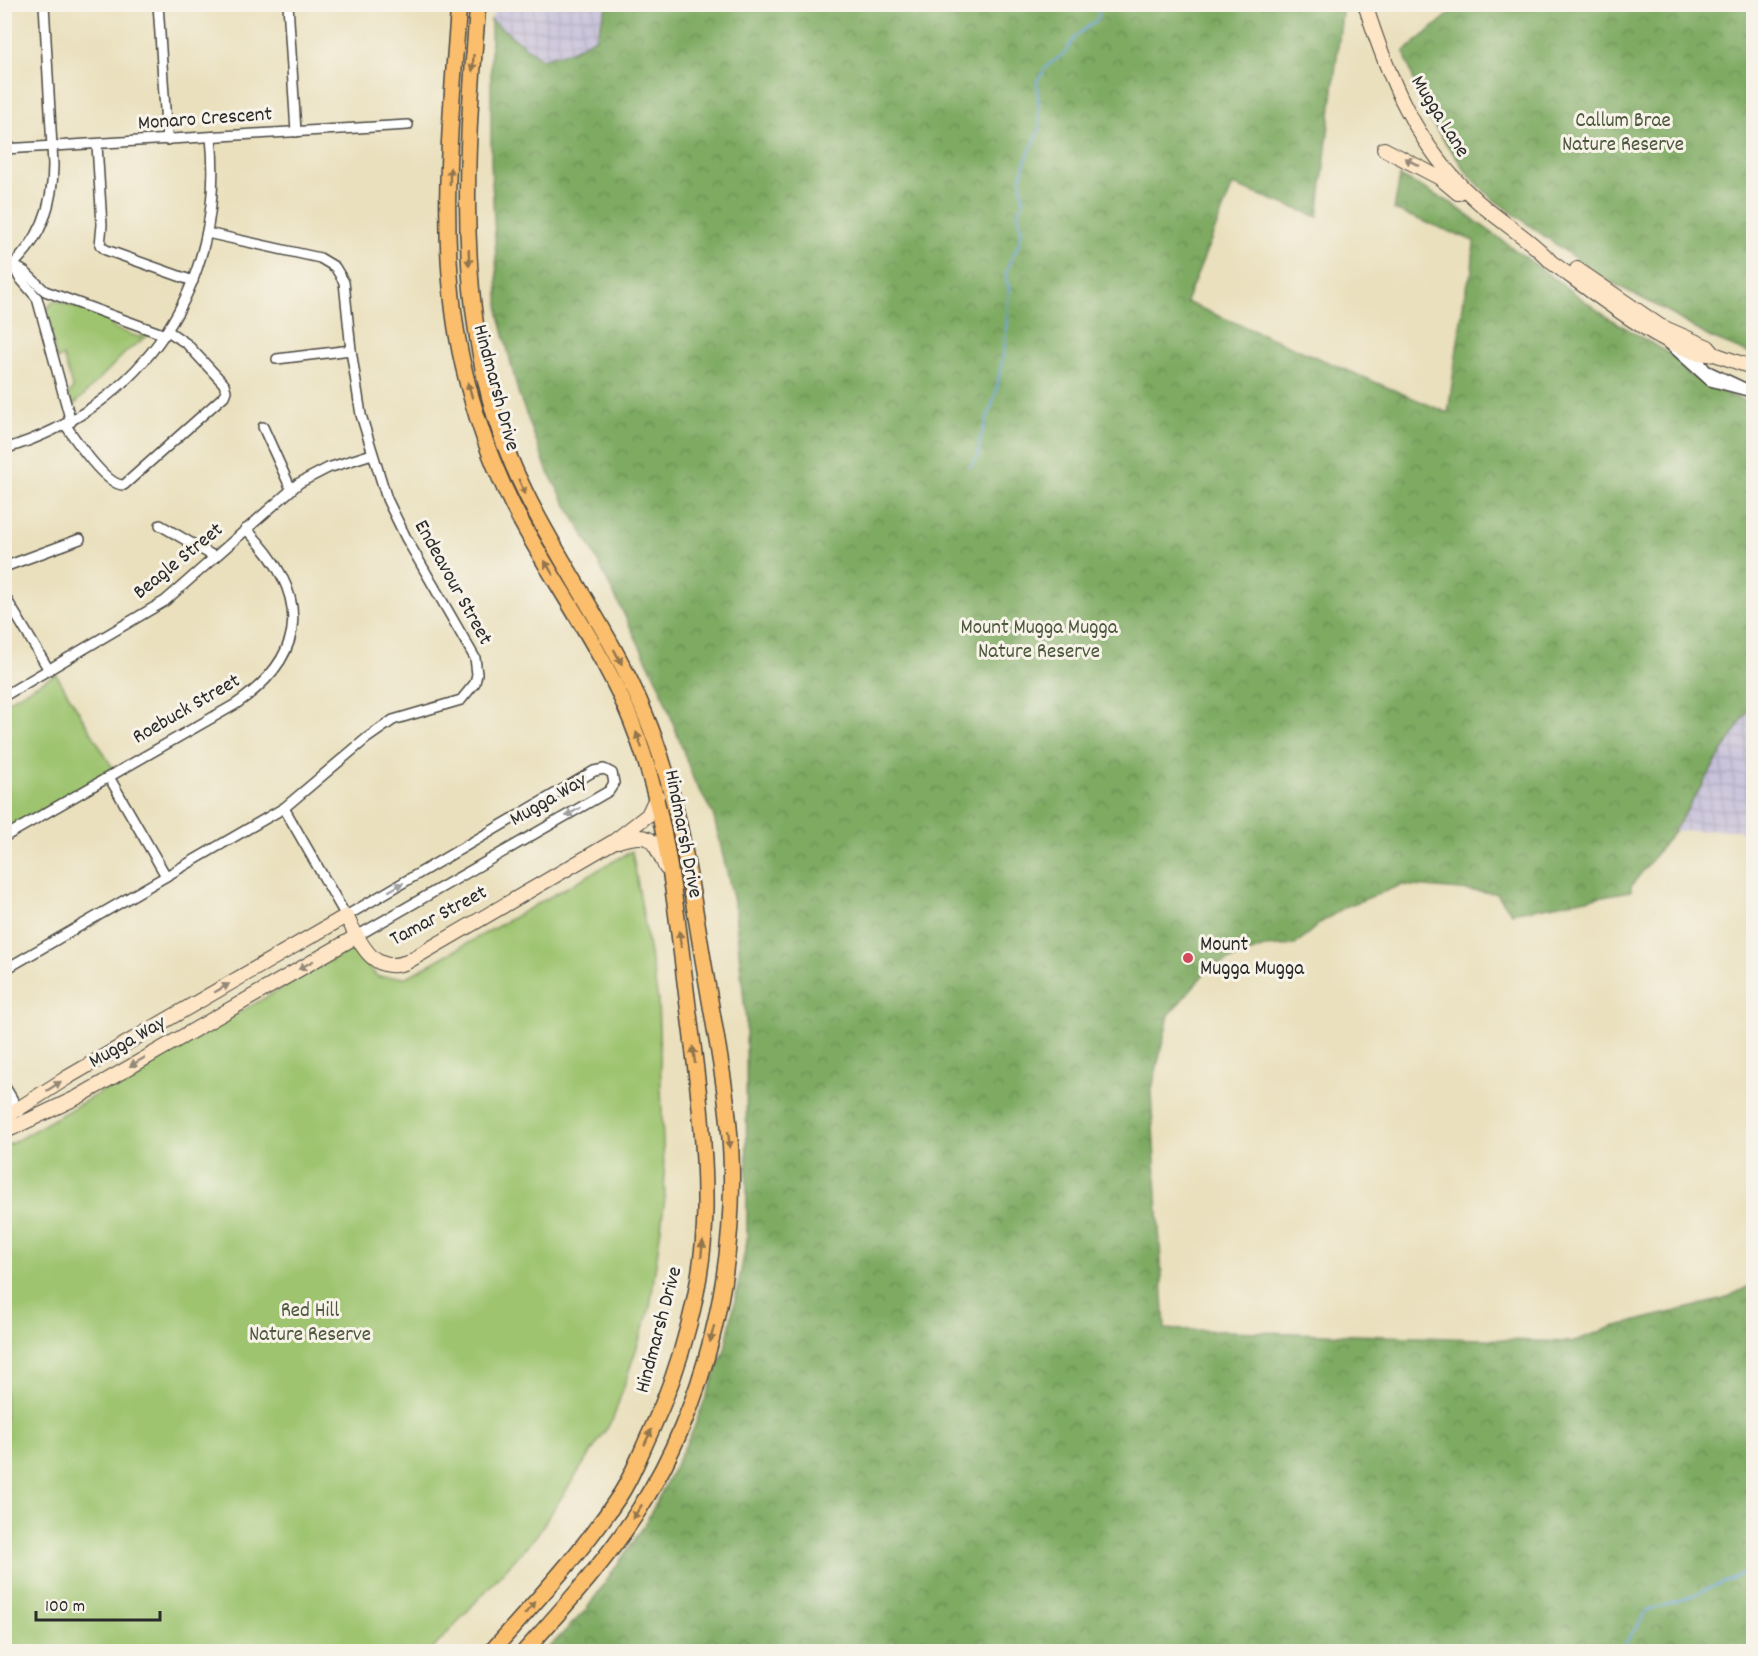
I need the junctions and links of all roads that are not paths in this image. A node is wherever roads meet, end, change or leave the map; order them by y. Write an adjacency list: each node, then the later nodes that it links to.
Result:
1 (44, 4): 12 (street)
2 (158, 4): 10 (street)
3 (288, 4): 8 (street)
4 (459, 4): 42 (main road, Hindmarsh Drive, one-way to 4)
5 (478, 4): 57 (main road, Hindmarsh Drive, one-way to 57)
6 (1365, 4): 15 (main road, Mugga Lane)
7 (408, 125): 8 (street, Monaro Crescent)
8 (296, 132): 9 (street, Monaro Crescent)
9 (211, 137): 10 (street, Monaro Crescent); 16 (street)
10 (167, 140): 11 (street, Monaro Crescent)
11 (97, 145): 12 (street, Monaro Crescent); 20 (street)
12 (52, 146): 14 (street, Monaro Crescent); 18 (street)
13 (1384, 148): 15 (main road, one-way to 13)
14 (4, 149)
15 (1495, 217): 17 (main road, Mugga Lane)
16 (207, 233): 20 (street); 24 (street, Endeavour Street)
17 (1541, 250): 22 (main road, Mugga Lane); 23 (main road, Mugga Lane)
18 (13, 265): 19 (street); 21 (street); 28 (street)
19 (4, 272)
20 (193, 281): 21 (street)
21 (166, 333): 28 (street); 28 (street)
22 (1663, 339): 23 (main road, Mugga Lane); 27 (street)
23 (1687, 344): 26 (main road, Mugga Lane); 27 (street)
24 (351, 350): 25 (street); 31 (street, Endeavour Street)
25 (277, 358)
26 (1754, 368)
27 (1752, 393)
28 (68, 423): 30 (street)
29 (263, 427): 32 (street)
30 (4, 449)
31 (372, 454): 32 (street, Beagle Street); 43 (street, Endeavour Street)
32 (291, 489): 34 (street, Beagle Street)
33 (160, 525): 36 (street)
34 (246, 529): 36 (street, Beagle Street); 41 (street, Roebuck Street)
35 (80, 539): 37 (street)
36 (215, 557): 39 (street, Beagle Street)
37 (4, 567)
38 (4, 595): 39 (street)
39 (49, 670): 40 (street, Beagle Street)
40 (4, 696)
41 (109, 777): 44 (street, Roebuck Street); 46 (street)
42 (657, 796): 45 (main road, Tamar Street); 47 (main road, Hindmarsh Drive)
43 (284, 808): 46 (street, Endeavour Street); 48 (street, Tamar Street)
44 (4, 837)
45 (613, 842): 47 (main road, Tamar Street); 49 (main road, Tamar Street)
46 (166, 876): 50 (street, Endeavour Street)
47 (673, 884): 56 (main road, Hindmarsh Drive, one-way to 47)
48 (346, 916): 49 (main road, Tamar Street); 49 (street, Mugga Way, one-way to 49); 52 (main road, Mugga Way, one-way to 48)
49 (357, 936): 54 (main road, Mugga Way, one-way to 54)
50 (4, 970)
51 (4, 1085): 52 (street)
52 (19, 1109): 53 (main road, Mugga Way); 54 (street)
53 (4, 1118)
54 (26, 1122): 55 (main road, Mugga Way)
55 (4, 1132)
56 (491, 1652)
57 (524, 1652)

